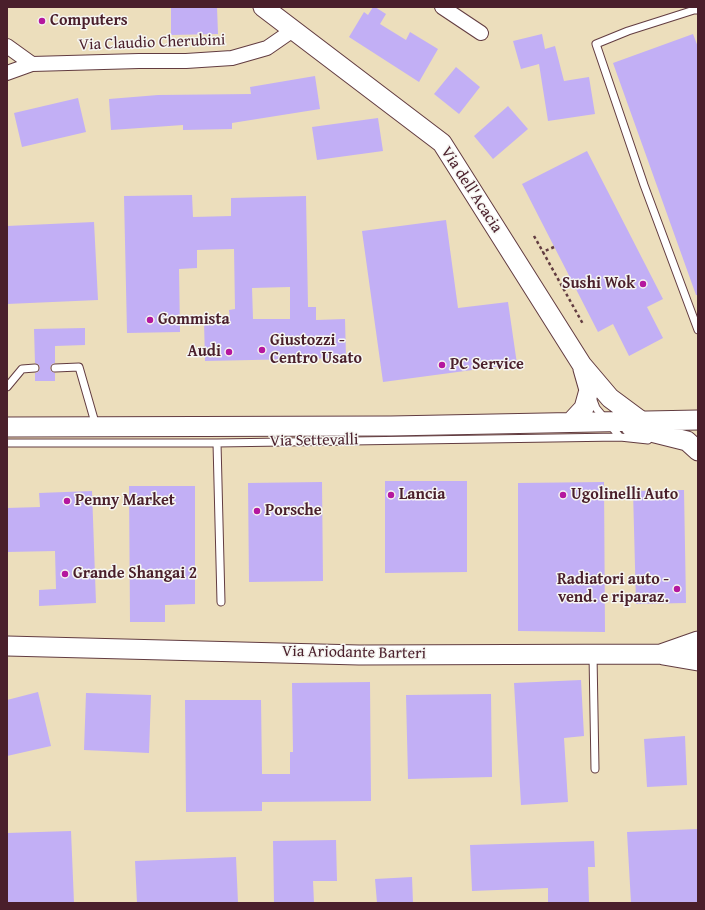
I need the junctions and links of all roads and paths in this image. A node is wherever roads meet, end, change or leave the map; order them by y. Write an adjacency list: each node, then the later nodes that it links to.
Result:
1 (442, 7): 5 (street)
2 (268, 8): 4 (main road, Via dell'Acacia)
3 (698, 10): 13 (lane)
4 (294, 30): 7 (street, Via Claudio Cherubini); 14 (main road, Via dell'Acacia)
5 (481, 32)
6 (7, 46): 7 (street)
7 (32, 64): 8 (street, Via Claudio Cherubini)
8 (7, 73)
9 (534, 236): 11 (path)
10 (554, 246): 11 (path)
11 (543, 252): 12 (path)
12 (583, 324)
13 (698, 330)
14 (582, 365): 18 (main road); 19 (main road)
15 (35, 368): 17 (lane)
16 (55, 368): 22 (lane)
17 (7, 387)
18 (589, 390): 19 (lane); 21 (main road)
19 (609, 409): 20 (main road); 21 (main road, Via Settevalli); 24 (lane); 25 (lane); 28 (main road, Via Settevalli)
20 (698, 420)
21 (572, 421): 22 (main road, Via Settevalli)
22 (96, 426): 23 (main road, Via Settevalli)
23 (7, 427)
24 (620, 437): 25 (lane, Via Settevalli); 28 (lane, Via Settevalli)
25 (593, 438): 26 (lane, Via Settevalli)
26 (217, 442): 27 (lane, Via Settevalli); 29 (lane)
27 (7, 443)
28 (694, 445)
29 (221, 602)
30 (698, 641): 33 (main road, Via Ariodante Barteri)
31 (7, 646): 32 (main road, Via Ariodante Barteri)
32 (592, 654): 33 (main road, Via Ariodante Barteri); 35 (lane)
33 (661, 654): 34 (main road)
34 (695, 663)
35 (595, 769)

